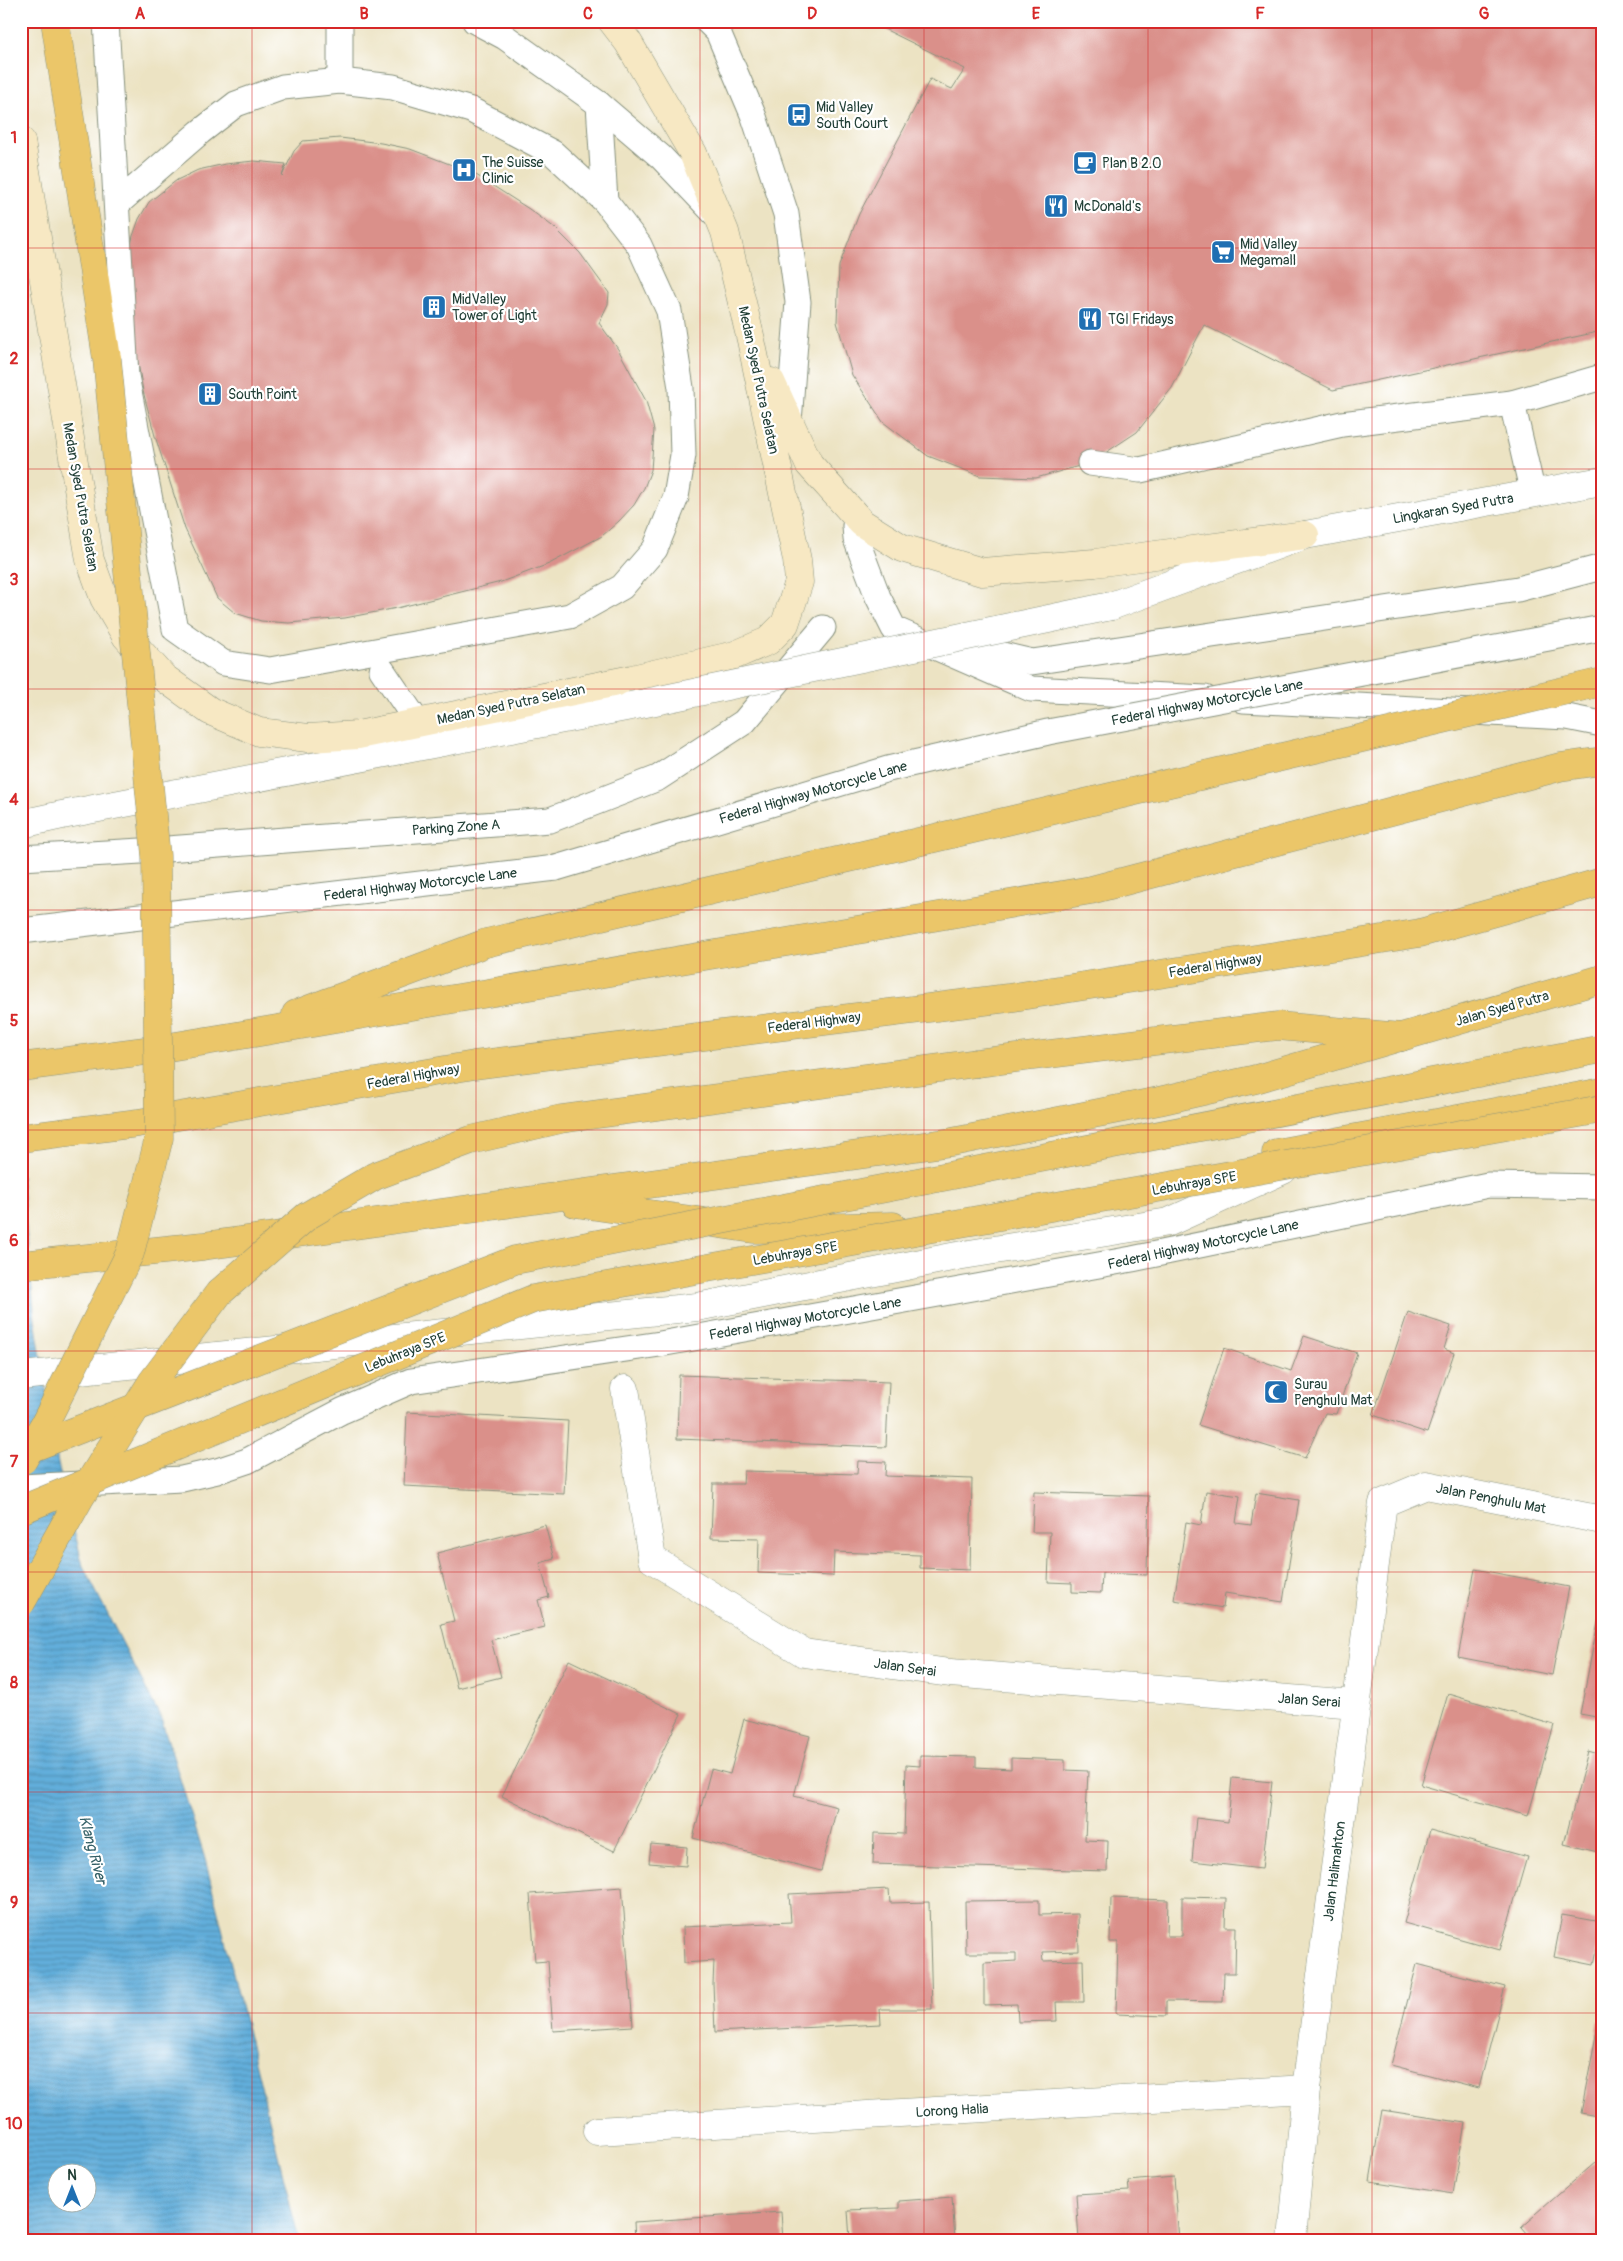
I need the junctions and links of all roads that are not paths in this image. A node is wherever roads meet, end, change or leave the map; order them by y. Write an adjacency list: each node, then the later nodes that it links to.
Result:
1 (55, 21): 51 (main road, bridge)
2 (106, 21): 12 (lane)
3 (340, 21): 8 (lane)
4 (475, 21): 9 (lane)
5 (612, 21): 13 (main road, Medan Syed Putra Selatan)
6 (695, 21): 7 (lane)
7 (712, 27): 17 (lane)
8 (340, 81): 11 (lane); 12 (lane)
9 (599, 104): 11 (lane); 13 (lane)
10 (21, 141): 29 (main road, Medan Syed Putra Selatan)
11 (605, 201): 12 (lane)
12 (117, 204)
13 (720, 219): 14 (main road, Medan Syed Putra Selatan)
14 (751, 340): 17 (main road); 29 (main road, Medan Syed Putra Selatan)
15 (1602, 378): 16 (lane)
16 (1512, 403): 18 (lane); 20 (lane)
17 (790, 422): 22 (main road)
18 (1090, 463)
19 (1600, 481): 20 (street, Lingkaran Syed Putra)
20 (1533, 494): 22 (street, Lingkaran Syed Putra)
21 (856, 532): 26 (lane)
22 (1305, 535): 32 (street, Lingkaran Syed Putra, bridge)
23 (1602, 567): 26 (lane)
24 (823, 628): 33 (lane, Parking Zone A)
25 (1602, 628): 35 (lane, Federal Highway Motorcycle Lane, bridge)
26 (894, 629): 30 (lane)
27 (382, 670): 29 (lane)
28 (1602, 682): 37 (main road, bridge)
29 (418, 723)
30 (1602, 724)
31 (1602, 762): 37 (main road)
32 (21, 824)
33 (21, 858)
34 (1602, 882): 43 (main road, Federal Highway)
35 (21, 931)
36 (1602, 979): 38 (main road, Jalan Syed Putra)
37 (236, 1036): 40 (main road)
38 (1401, 1037): 46 (main road); 56 (main road, bridge)
39 (1602, 1049): 50 (main road, bridge)
40 (21, 1067)
41 (1602, 1092): 44 (main road)
42 (1602, 1109): 54 (main road, Lebuhraya SPE, bridge)
43 (21, 1138)
44 (1353, 1139): 46 (main road); 48 (street)
45 (1602, 1187): 52 (lane, Federal Highway Motorcycle Lane, bridge)
46 (544, 1198): 47 (main road)
47 (21, 1265)
48 (21, 1376)
49 (625, 1389): 57 (street, Jalan Serai)
50 (21, 1452)
51 (21, 1464)
52 (21, 1487)
53 (1383, 1503): 55 (street, Jalan Penghulu Mat); 57 (street, Jalan Halimahton)
54 (21, 1510)
55 (1602, 1520)
56 (21, 1603)
57 (1356, 1704): 58 (street, Jalan Halimahton)
58 (1306, 2090): 59 (street, Lorong Halia); 60 (street, Jalan Halimahton)
59 (597, 2130)
60 (1292, 2240)

